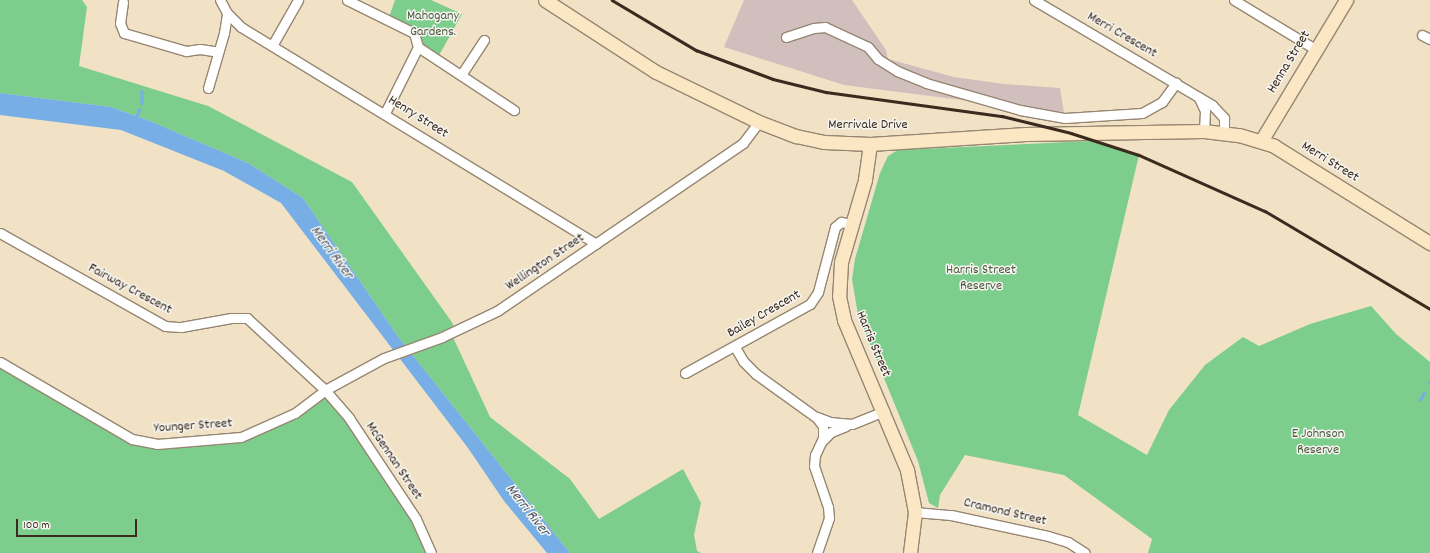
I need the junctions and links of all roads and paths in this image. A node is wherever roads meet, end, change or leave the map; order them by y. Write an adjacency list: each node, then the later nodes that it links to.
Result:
1 (220, 0): 9 (street, Henry Street)
2 (298, 0): 12 (street)
3 (347, 0): 13 (street)
4 (545, 0): 22 (street, Merrivale Drive)
5 (1034, 0): 17 (street, Merri Crescent)
6 (1234, 0): 14 (street)
7 (1346, 0): 14 (street, Henna Street)
8 (123, 2): 15 (street)
9 (227, 13): 12 (street, Henry Street); 15 (street)
10 (786, 37): 17 (street)
11 (484, 40): 16 (street)
12 (273, 44): 21 (street, Henry Street)
13 (418, 46): 16 (street); 21 (street)
14 (1315, 49): 25 (street, Henna Street)
15 (218, 52): 18 (street)
16 (461, 75): 20 (street)
17 (1176, 83): 19 (street, Merri Crescent)
18 (208, 88)
19 (1195, 95): 23 (street, Merri Crescent); 24 (street, Merri Crescent)
20 (514, 110)
21 (385, 113): 30 (street, Henry Street)
22 (759, 122): 26 (street, Merrivale Drive); 30 (street, Wellington Street)
23 (1204, 131): 24 (street, Merri Street); 26 (street, Merrivale Drive)
24 (1224, 133): 25 (street, Merri Street)
25 (1261, 141): 29 (street, Merri Street)
26 (870, 144): 27 (street, Harris Street)
27 (851, 224): 31 (street, Bailey Crescent); 35 (street, Harris Street)
28 (0, 233): 34 (street, Fairway Crescent)
29 (1430, 243)
30 (596, 244): 34 (street, Wellington Street)
31 (735, 347): 33 (street, Bailey Crescent); 36 (street)
32 (0, 362): 34 (street, Younger Street)
33 (685, 373)
34 (325, 390): 40 (street, McGennan Street)
35 (884, 411): 37 (street); 39 (street, Harris Street)
36 (811, 414): 37 (street); 38 (street)
37 (859, 422): 38 (street)
38 (821, 442): 41 (street)
39 (915, 512): 42 (street, Harris Street); 43 (street, Cramond Street)
40 (430, 553)
41 (817, 553)
42 (910, 553)
43 (1085, 553)

